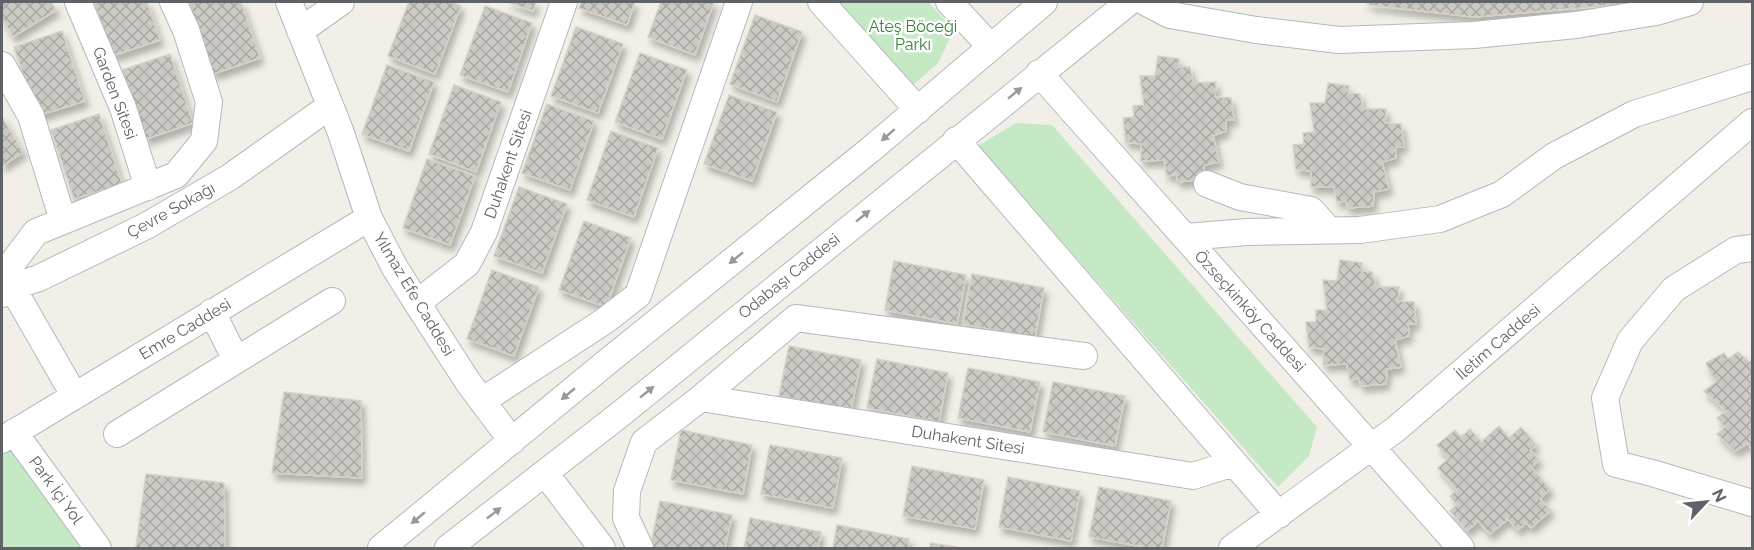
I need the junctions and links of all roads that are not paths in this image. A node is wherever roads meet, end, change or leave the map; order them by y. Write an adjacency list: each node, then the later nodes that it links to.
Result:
1 (78, 2): 23 (street, Garden Sitesi)
2 (173, 2): 23 (street)
3 (289, 2): 13 (street, Yılmaz Efe Caddesi)
4 (341, 2): 13 (street)
5 (564, 2): 31 (street, Duhakent Sitesi)
6 (739, 2): 37 (street)
7 (821, 2): 19 (street)
8 (949, 2): 14 (street)
9 (1044, 2): 14 (street)
10 (1129, 2): 16 (street, Odabaşı Caddesi)
11 (1145, 2): 12 (street)
12 (1690, 2)
13 (300, 31): 18 (street, Yılmaz Efe Caddesi)
14 (991, 47): 19 (street)
15 (2, 65): 25 (street)
16 (1039, 73): 21 (street, Odabaşı Caddesi, one-way to 16); 27 (street, Özseçkinköy Caddesi)
17 (1752, 77): 26 (street)
18 (330, 106): 24 (street, Yılmaz Efe Caddesi); 29 (street, Çevre Sokağı)
19 (918, 110): 40 (street, one-way to 40)
20 (1752, 122): 41 (street, İletim Caddesi)
21 (956, 140): 42 (street); 43 (street, Odabaşı Caddesi, one-way to 21)
22 (1207, 184): 26 (street)
23 (148, 186): 25 (street)
24 (369, 218): 31 (street, Yılmaz Efe Caddesi); 32 (street, Emre Caddesi)
25 (63, 221): 29 (street)
26 (1329, 230): 27 (street)
27 (1185, 237): 41 (street, Özseçkinköy Caddesi)
28 (1752, 248): 44 (street)
29 (5, 281): 35 (street)
30 (332, 301): 34 (street)
31 (417, 303): 37 (street, Yılmaz Efe Caddesi)
32 (212, 312): 34 (street); 35 (street, Emre Caddesi)
33 (1084, 356): 36 (street)
34 (236, 360): 38 (street)
35 (74, 395): 39 (street, Emre Caddesi)
36 (701, 398): 42 (street, Duhakent Sitesi); 50 (street)
37 (482, 401): 40 (street, Yılmaz Efe Caddesi)
38 (117, 434)
39 (8, 436): 46 (street, Park İçi Yol)
40 (512, 441): 47 (street, one-way to 47)
41 (1371, 447): 45 (street, İletim Caddesi); 52 (street, Özseçkinköy Caddesi)
42 (1234, 463): 45 (street)
43 (544, 473): 48 (street, Odabaşı Caddesi, one-way to 43); 49 (street)
44 (1752, 503)
45 (1279, 515): 51 (street, İletim Caddesi)
46 (98, 549)
47 (381, 549)
48 (448, 549)
49 (602, 549)
50 (640, 549)
51 (1232, 549)
52 (1461, 549)

